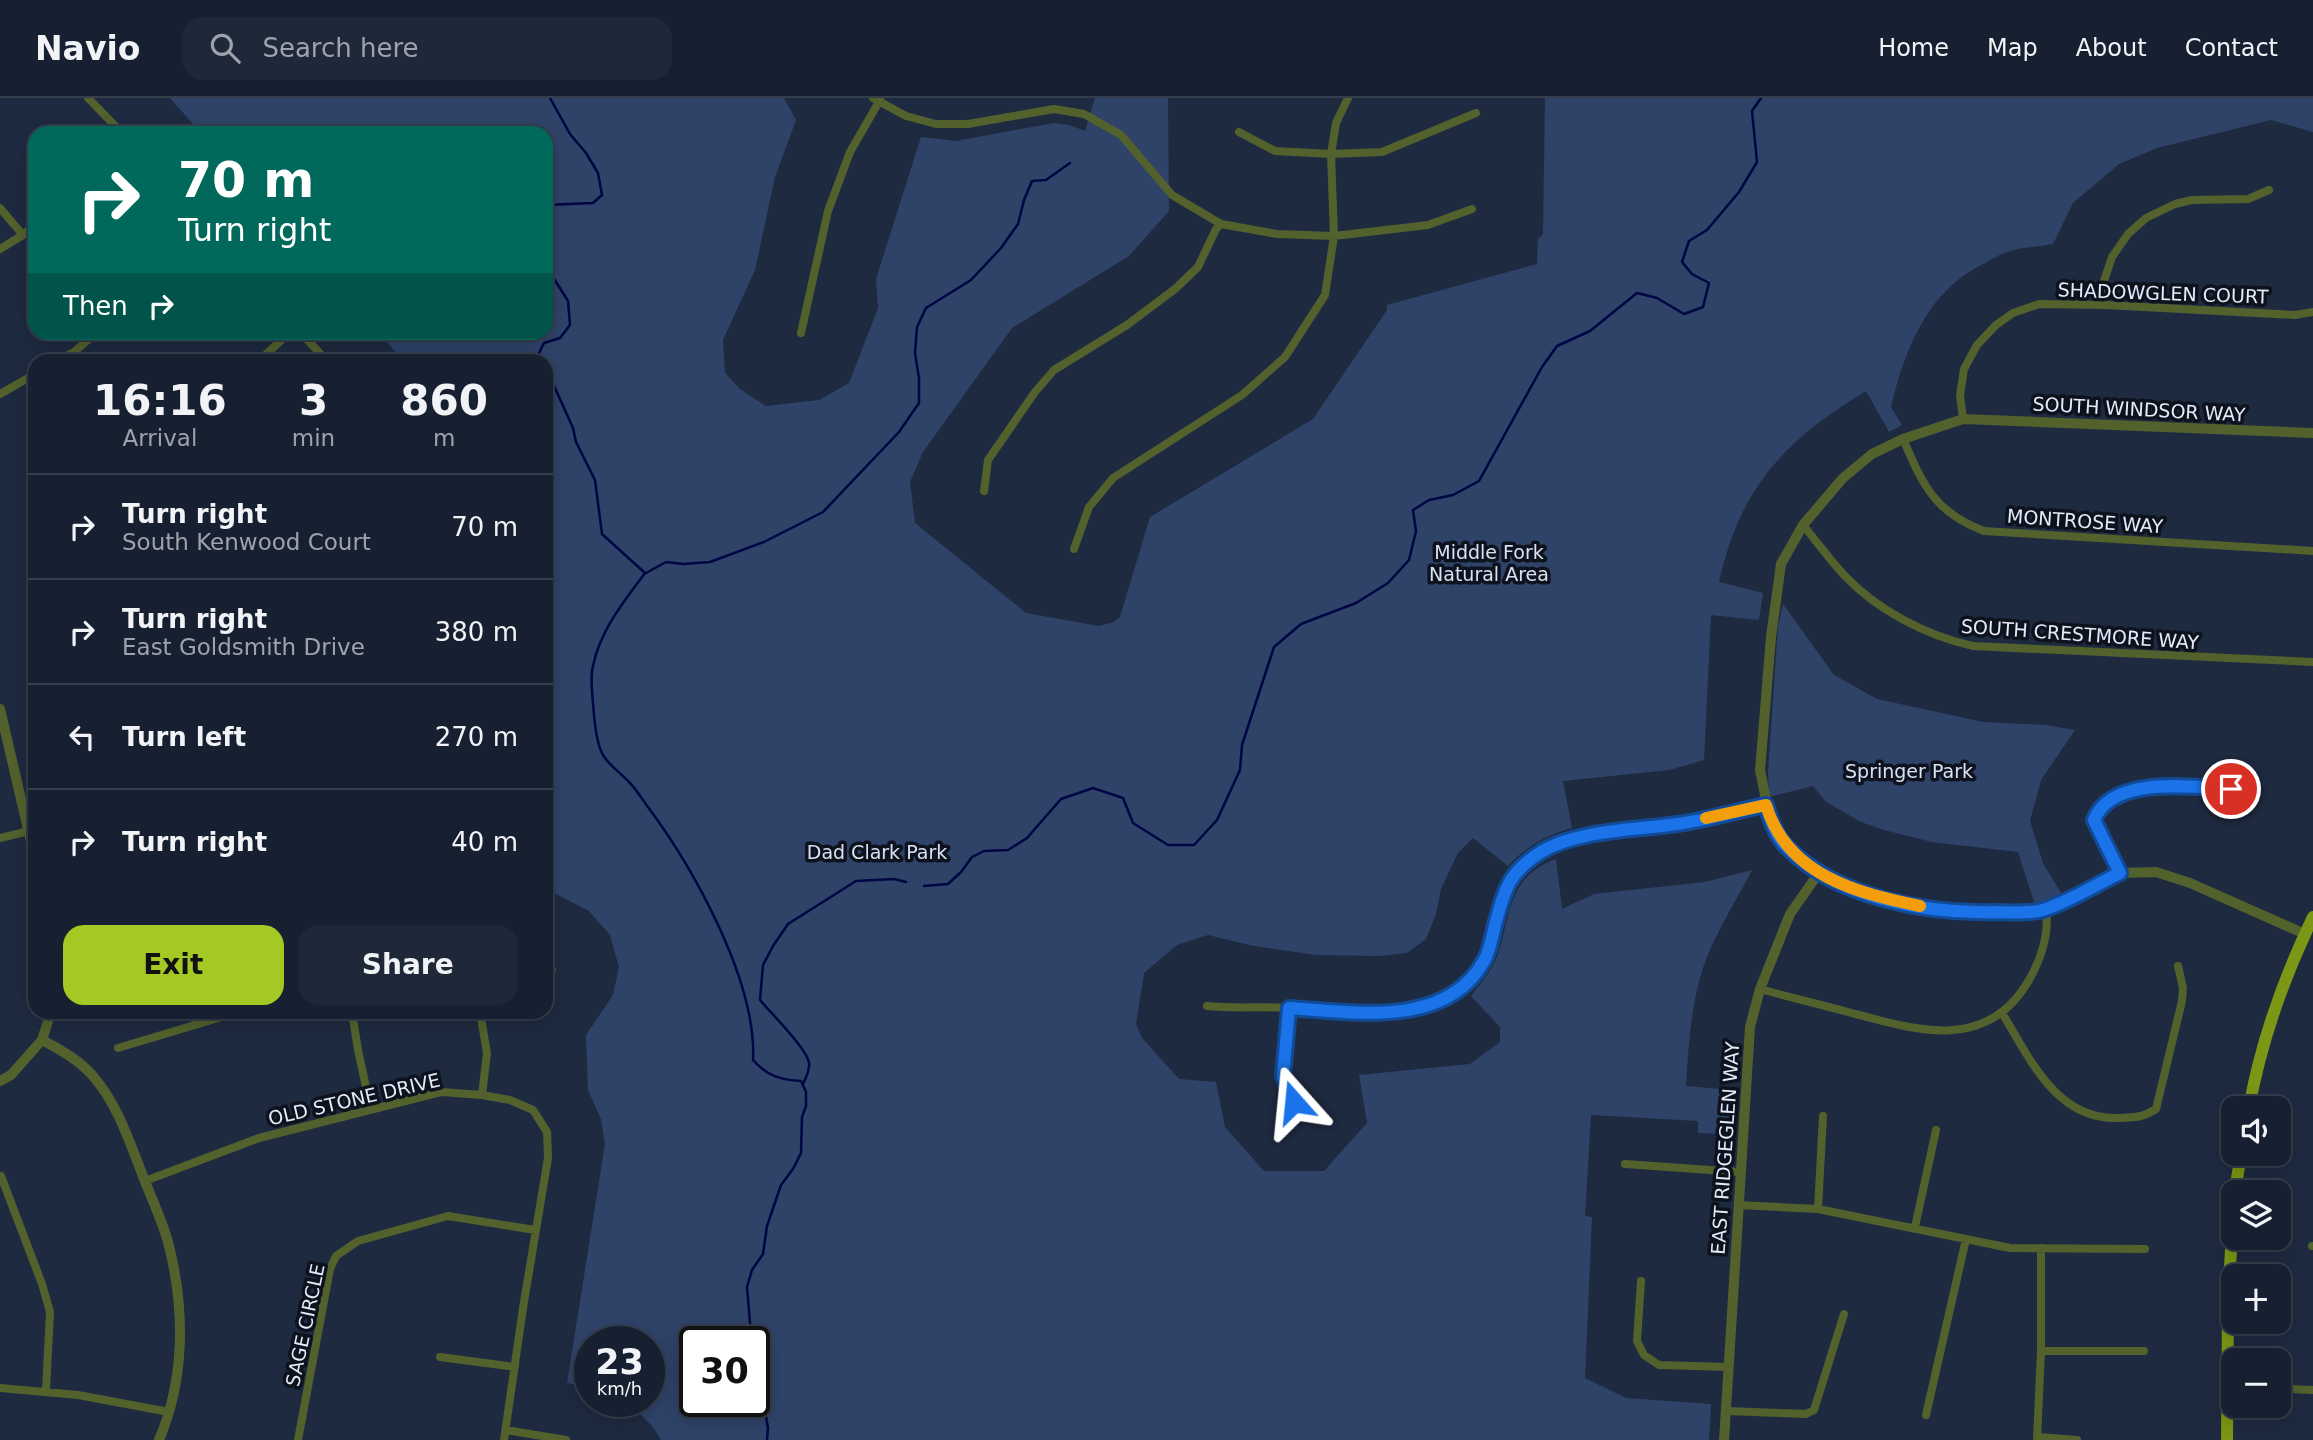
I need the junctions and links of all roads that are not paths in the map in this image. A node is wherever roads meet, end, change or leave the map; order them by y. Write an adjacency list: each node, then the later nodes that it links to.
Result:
1 (88, 98): 5 (street)
2 (1348, 98): 7 (street)
3 (878, 99): 11 (street); 18 (street)
4 (1476, 113): 7 (street)
5 (115, 126)
6 (1239, 132): 7 (street)
7 (1331, 154): 14 (street)
8 (2269, 190): 16 (street)
9 (0, 208): 13 (street)
10 (1472, 209): 14 (street)
11 (1222, 224): 14 (street); 30 (street)
12 (28, 230): 13 (street)
13 (23, 235): 15 (street)
14 (1334, 236): 32 (street)
15 (0, 249)
16 (2106, 305): 17 (street, SHADOWGLEN COURT); 27 (street, SHADOWGLEN COURT)
17 (2313, 312)
18 (801, 333)
19 (88, 340): 22 (street)
20 (281, 340): 23 (street)
21 (307, 340): 24 (street)
22 (70, 354)
23 (266, 354)
24 (320, 354)
25 (28, 378): 26 (street)
26 (0, 394)
27 (1963, 419): 28 (street, SOUTH WINDSOR WAY); 29 (street)
28 (2313, 433)
29 (1903, 439): 31 (street); 33 (street, MONTROSE WAY)
30 (984, 491)
31 (1803, 525): 34 (street, SOUTH CRESTMORE WAY); 37 (street)
32 (1074, 550)
33 (2313, 551)
34 (2313, 662)
35 (0, 712): 38 (street)
36 (2251, 801): 41 (street)
37 (1766, 805): 42 (street); 49 (street)
38 (28, 827)
39 (28, 831): 40 (street)
40 (0, 838)
41 (2120, 873): 43 (street); 45 (street)
42 (1818, 874): 43 (street); 47 (street, EAST RIDGEGLEN WAY)
43 (2046, 908): 50 (street)
44 (2313, 917): 45 (main road)
45 (2305, 934): 59 (main road)
46 (2178, 966): 50 (street)
47 (1760, 989): 50 (street); 65 (street, EAST RIDGEGLEN WAY)
48 (1207, 1006): 49 (street)
49 (1289, 1008): 60 (street)
50 (2002, 1013)
51 (49, 1019): 55 (street)
52 (215, 1019): 56 (street)
53 (353, 1019): 61 (street)
54 (481, 1019): 58 (street)
55 (42, 1040): 57 (street); 67 (street)
56 (118, 1048)
57 (0, 1081)
58 (482, 1095): 61 (street, OLD STONE DRIVE); 71 (street, OLD STONE DRIVE)
59 (2252, 1096)
60 (1294, 1102)
61 (371, 1110): 67 (street, OLD STONE DRIVE)
62 (1823, 1116): 69 (street)
63 (1936, 1130): 70 (street)
64 (1625, 1164): 65 (street)
65 (1739, 1172): 68 (street, EAST RIDGEGLEN WAY)
66 (1, 1176): 85 (street)
67 (145, 1181): 88 (street)
68 (1738, 1205): 69 (street); 82 (street, EAST RIDGEGLEN WAY)
69 (1818, 1209): 70 (street)
70 (1915, 1227): 72 (street)
71 (536, 1230): 81 (street, OLD STONE DRIVE); 93 (street, SAGE CIRCLE)
72 (1966, 1239): 73 (street); 89 (street)
73 (2041, 1248): 74 (street); 78 (street)
74 (2145, 1249)
75 (2231, 1250): 98 (main road)
76 (1641, 1282): 82 (street)
77 (1844, 1314): 87 (street)
78 (2041, 1351): 79 (street); 91 (street)
79 (2144, 1351)
80 (440, 1357): 81 (street)
81 (514, 1367): 90 (street, OLD STONE DRIVE)
82 (1729, 1367): 87 (street, EAST RIDGEGLEN WAY)
83 (0, 1388): 85 (street)
84 (2291, 1389): 86 (street)
85 (46, 1390): 88 (street)
86 (2313, 1390)
87 (1726, 1411): 96 (street, EAST RIDGEGLEN WAY)
88 (169, 1412): 92 (street)
89 (1926, 1415)
90 (506, 1430): 94 (street, OLD STONE DRIVE); 95 (street)
91 (2037, 1438): 97 (street)
92 (159, 1440)
93 (298, 1440)
94 (504, 1440)
95 (566, 1440)
96 (1724, 1440)
97 (2077, 1440)
98 (2227, 1440)

